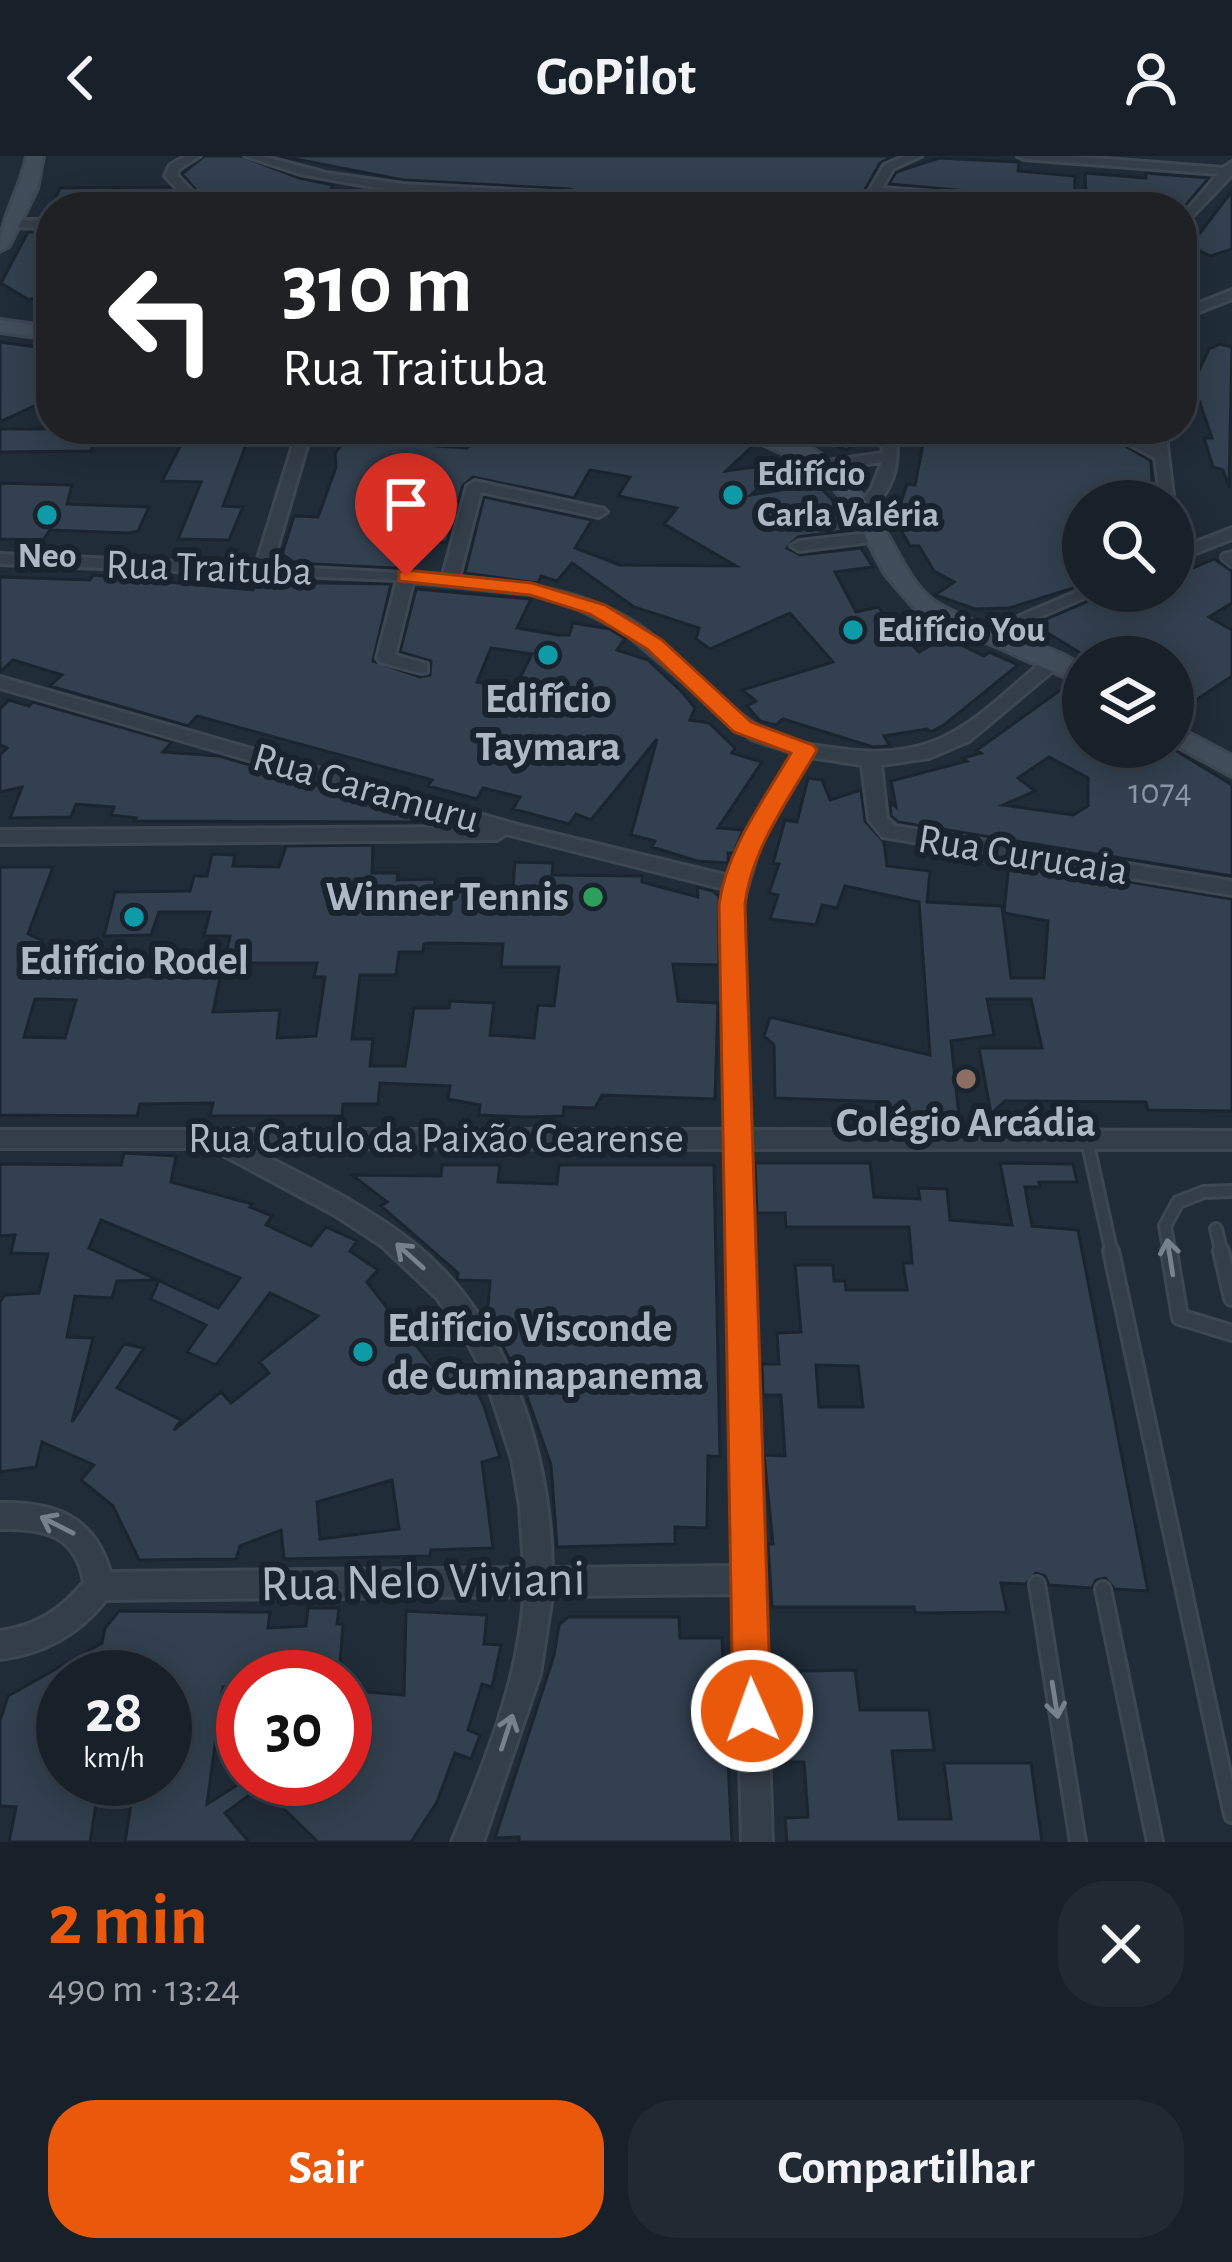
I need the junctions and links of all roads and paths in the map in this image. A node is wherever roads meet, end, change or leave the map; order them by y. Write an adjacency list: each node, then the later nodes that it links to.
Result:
1 (34, 156): 12 (street)
2 (194, 156): 8 (street)
3 (251, 156): 9 (street)
4 (915, 156): 7 (street)
5 (1024, 156): 6 (street)
6 (1230, 170): 11 (street)
7 (872, 191): 10 (street)
8 (186, 192)
9 (469, 192)
10 (885, 192)
11 (1197, 206)
12 (9, 219): 13 (street)
13 (0, 247)
14 (1232, 294): 15 (street)
15 (1197, 308)
16 (0, 326): 17 (street)
17 (36, 330)
18 (300, 444): 34 (street)
19 (788, 444): 25 (street)
20 (888, 444): 24 (street)
21 (1139, 444): 23 (street)
22 (1161, 444): 23 (street)
23 (1163, 456): 26 (street)
24 (890, 457): 25 (street); 27 (street)
25 (827, 465): 27 (street)
26 (1166, 480)
27 (862, 509): 30 (street)
28 (599, 512): 36 (street)
29 (1232, 533): 32 (street)
30 (878, 538): 31 (street); 38 (street)
31 (799, 546)
32 (1194, 548)
33 (0, 559): 34 (street, Rua Traituba)
34 (263, 569): 35 (street, Rua Traituba)
35 (406, 576): 36 (street, Rua Traituba); 41 (street)
36 (450, 579): 44 (street, Rua Traituba)
37 (1062, 603): 38 (street)
38 (990, 632): 39 (street)
39 (1054, 660): 40 (street); 45 (street, Rua Traituba)
40 (1062, 665)
41 (421, 668)
42 (0, 682): 47 (street, Rua Caramuru)
43 (1194, 745): 46 (street)
44 (805, 750): 45 (street, Rua Traituba); 49 (street)
45 (871, 760): 50 (street, Rua Curucaia)
46 (1232, 767)
47 (522, 832): 48 (street); 49 (street, Rua Caramuru)
48 (0, 837)
49 (734, 884): 53 (street)
50 (1232, 888)
51 (0, 1139): 52 (street, Rua Catulo da Paixão Cearense)
52 (213, 1139): 53 (street, Rua Catulo da Paixão Cearense); 61 (street, one-way to 52)
53 (736, 1139): 54 (street, Rua Catulo da Paixão Cearense); 62 (street)
54 (1087, 1140): 55 (street, Rua Catulo da Paixão Cearense); 67 (lane)
55 (1232, 1140)
56 (1232, 1191): 59 (lane, one-way to 56)
57 (1216, 1228): 58 (lane)
58 (1232, 1298)
59 (1232, 1333)
60 (0, 1516): 64 (street, one-way to 60)
61 (538, 1580): 62 (street, Rua Nelo Viviani); 64 (street, Rua Nelo Viviani); 68 (street, one-way to 61)
62 (747, 1580): 69 (street)
63 (1037, 1585): 70 (lane, one-way to 70)
64 (99, 1586): 66 (street)
65 (1103, 1589): 71 (lane)
66 (0, 1645)
67 (1232, 1815)
68 (467, 1842)
69 (758, 1842)
70 (1078, 1842)
71 (1155, 1842)

